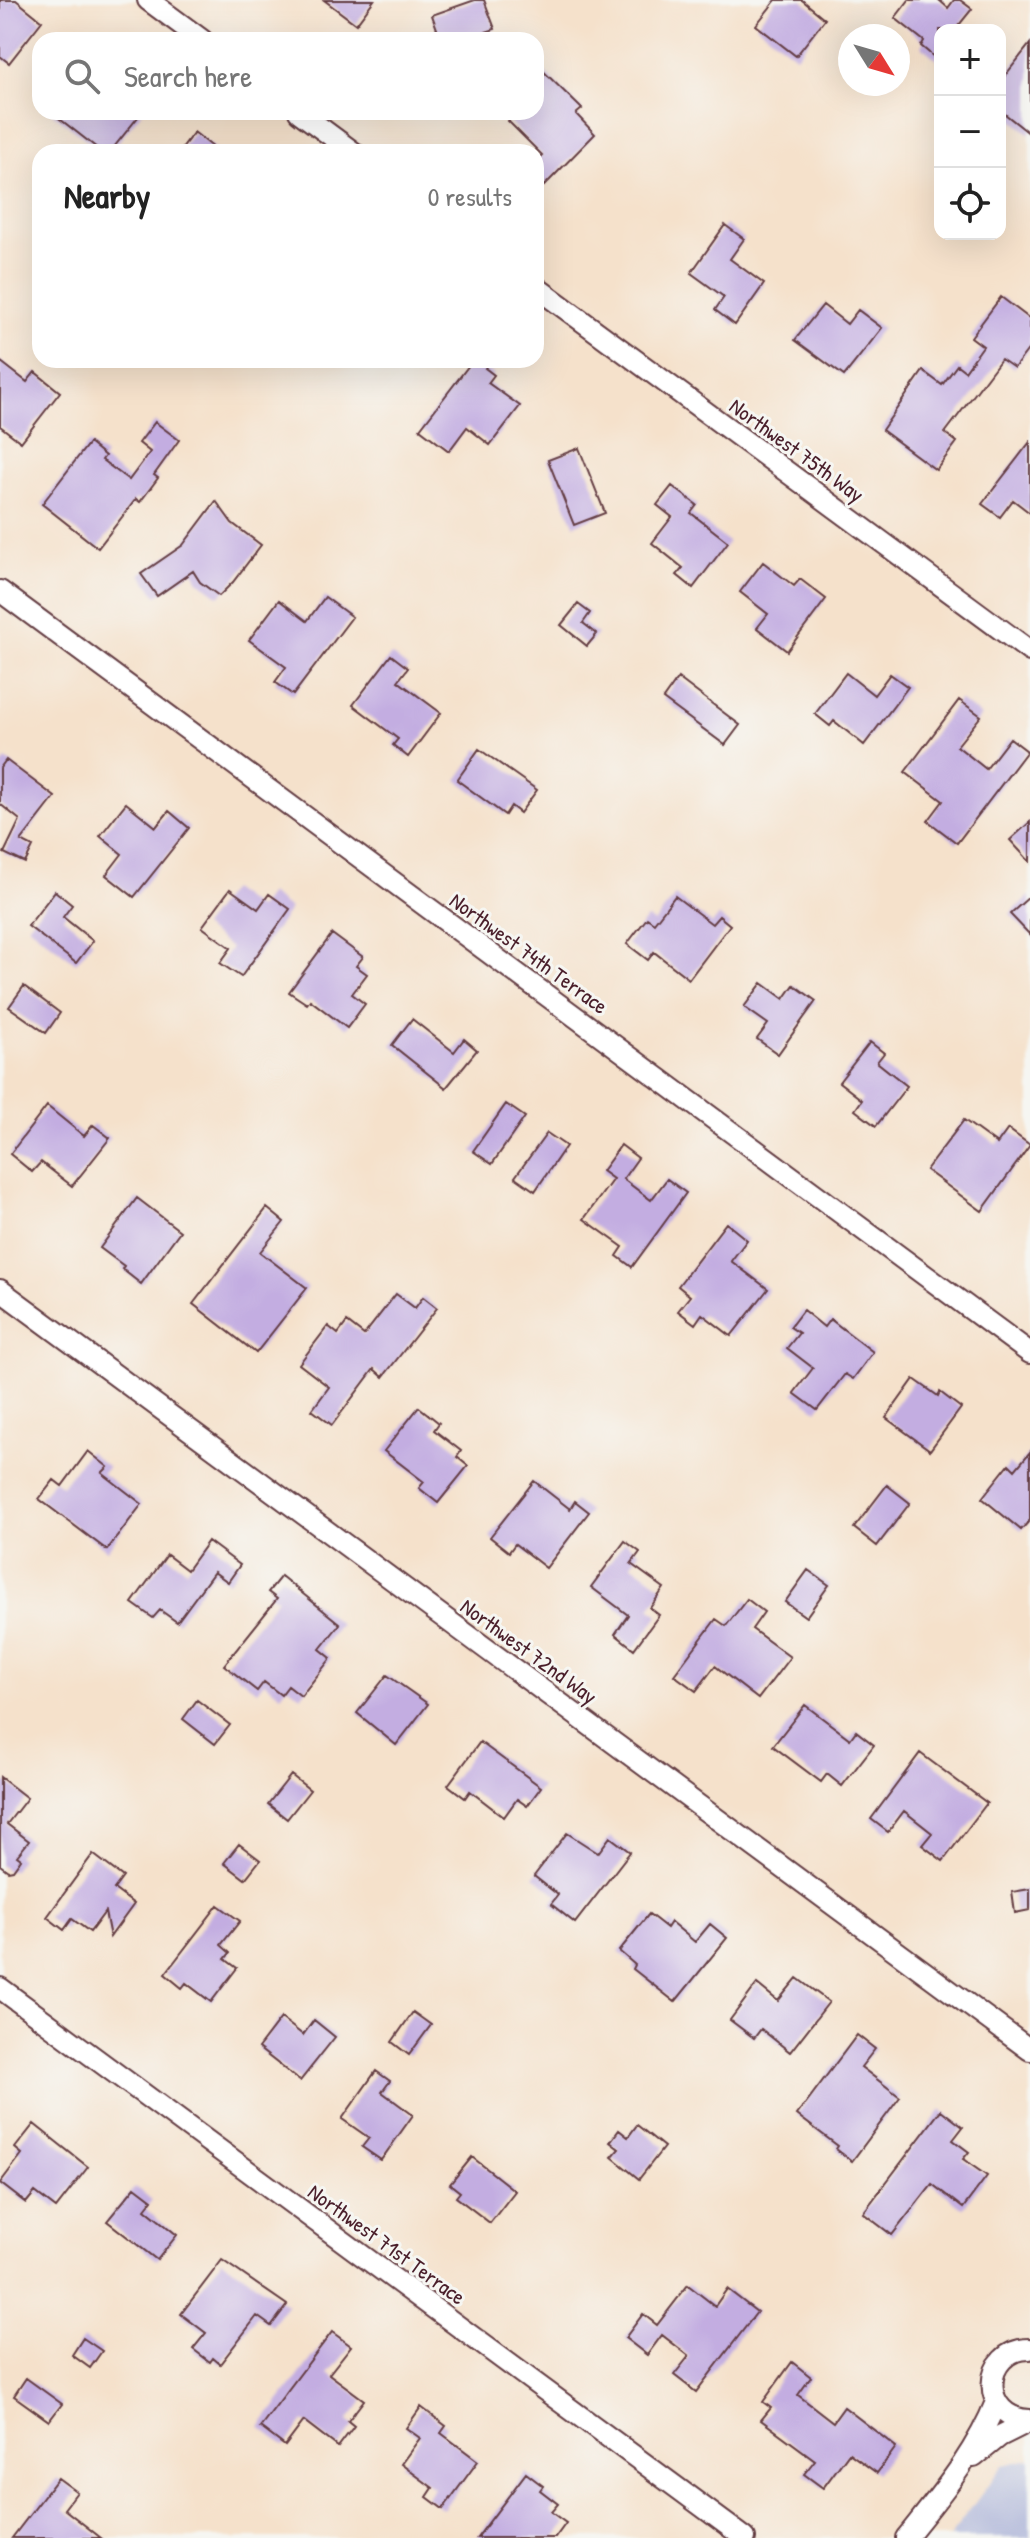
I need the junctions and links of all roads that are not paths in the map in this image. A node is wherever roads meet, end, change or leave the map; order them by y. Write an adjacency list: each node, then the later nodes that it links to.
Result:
1 (148, 0): 2 (street)
2 (191, 32)
3 (310, 120): 4 (street)
4 (342, 144)
5 (544, 293): 7 (street, Northwest 75th Way)
6 (0, 591): 9 (street, Northwest 74th Terrace)
7 (1030, 651)
8 (0, 1290): 11 (street, Northwest 72nd Way)
9 (1030, 1353)
10 (0, 1988): 16 (street, Northwest 71st Terrace)
11 (1030, 2050)
12 (1030, 2349): 13 (street)
13 (996, 2402): 14 (street); 15 (street)
14 (1030, 2420): 15 (street)
15 (962, 2467): 17 (street)
16 (745, 2538)
17 (906, 2538)

